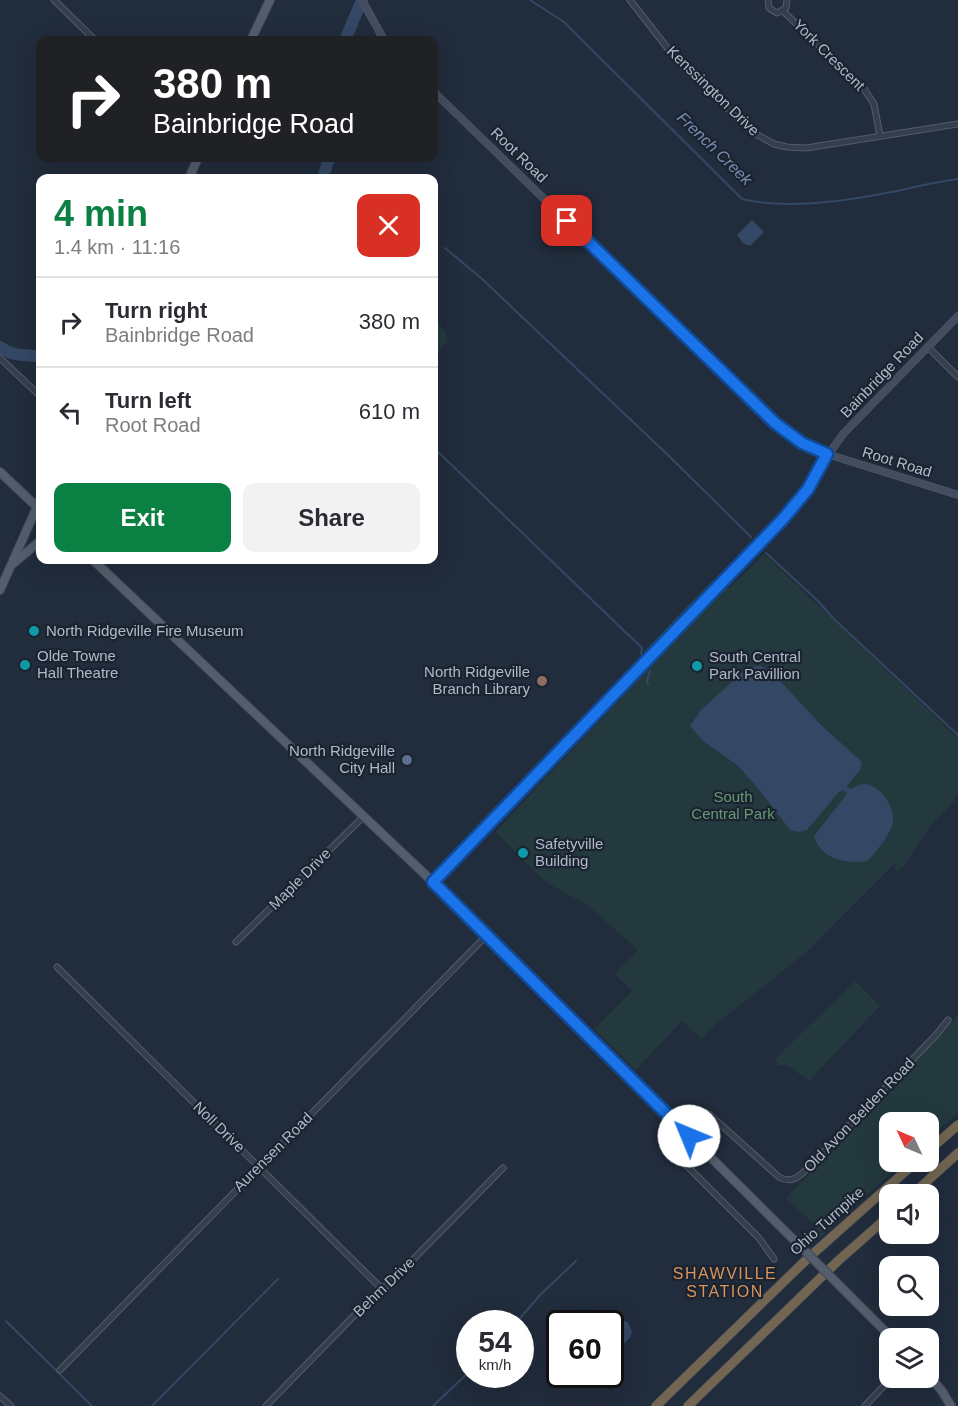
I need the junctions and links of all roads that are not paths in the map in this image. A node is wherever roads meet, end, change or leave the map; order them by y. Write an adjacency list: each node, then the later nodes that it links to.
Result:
1 (54, 0): 8 (street)
2 (270, 0): 9 (main road)
3 (630, 0): 13 (street, Kenssington Drive)
4 (768, 0): 7 (street, York Crescent)
5 (787, 0): 7 (street, York Crescent)
6 (364, 3): 10 (street)
7 (783, 10): 13 (street, York Crescent)
8 (91, 36)
9 (253, 36)
10 (382, 36)
11 (438, 96): 19 (street, Root Road)
12 (958, 124): 13 (street, Kenssington Drive)
13 (880, 136)
14 (958, 316): 15 (street, Bainbridge Road)
15 (928, 347): 17 (street); 19 (street, Bainbridge Road)
16 (0, 358): 18 (street)
17 (958, 376)
18 (36, 392)
19 (826, 454): 21 (street, Root Road); 29 (street, Bainbridge Road)
20 (0, 472): 22 (main road)
21 (958, 495)
22 (36, 502)
23 (36, 512): 26 (main road)
24 (36, 544): 26 (main road)
25 (97, 564): 28 (main road)
26 (10, 568): 27 (main road)
27 (0, 590)
28 (364, 816): 29 (main road); 31 (street, Maple Drive)
29 (433, 882): 30 (main road)
30 (487, 935): 34 (main road); 39 (street, Aurensen Road)
31 (236, 942)
32 (57, 967): 39 (street, Noll Drive)
33 (948, 1020): 34 (street, Old Avon Belden Road)
34 (677, 1124): 36 (main road)
35 (958, 1125): 37 (highway)
36 (689, 1136): 44 (street); 46 (main road, bridge)
37 (939, 1141)
38 (958, 1153): 42 (highway)
39 (259, 1166): 45 (street, Noll Drive); 47 (street, Aurensen Road)
40 (503, 1168): 45 (street, Behm Drive)
41 (905, 1172): 53 (highway, Ohio Turnpike)
42 (924, 1184)
43 (879, 1225): 54 (highway)
44 (774, 1260)
45 (381, 1288): 52 (street, Behm Drive)
46 (882, 1328)
47 (60, 1370)
48 (882, 1388): 55 (street)
49 (938, 1388): 56 (main road)
50 (0, 1396): 51 (street)
51 (11, 1406)
52 (266, 1406)
53 (656, 1406)
54 (688, 1406)
55 (865, 1406)
56 (951, 1406)

